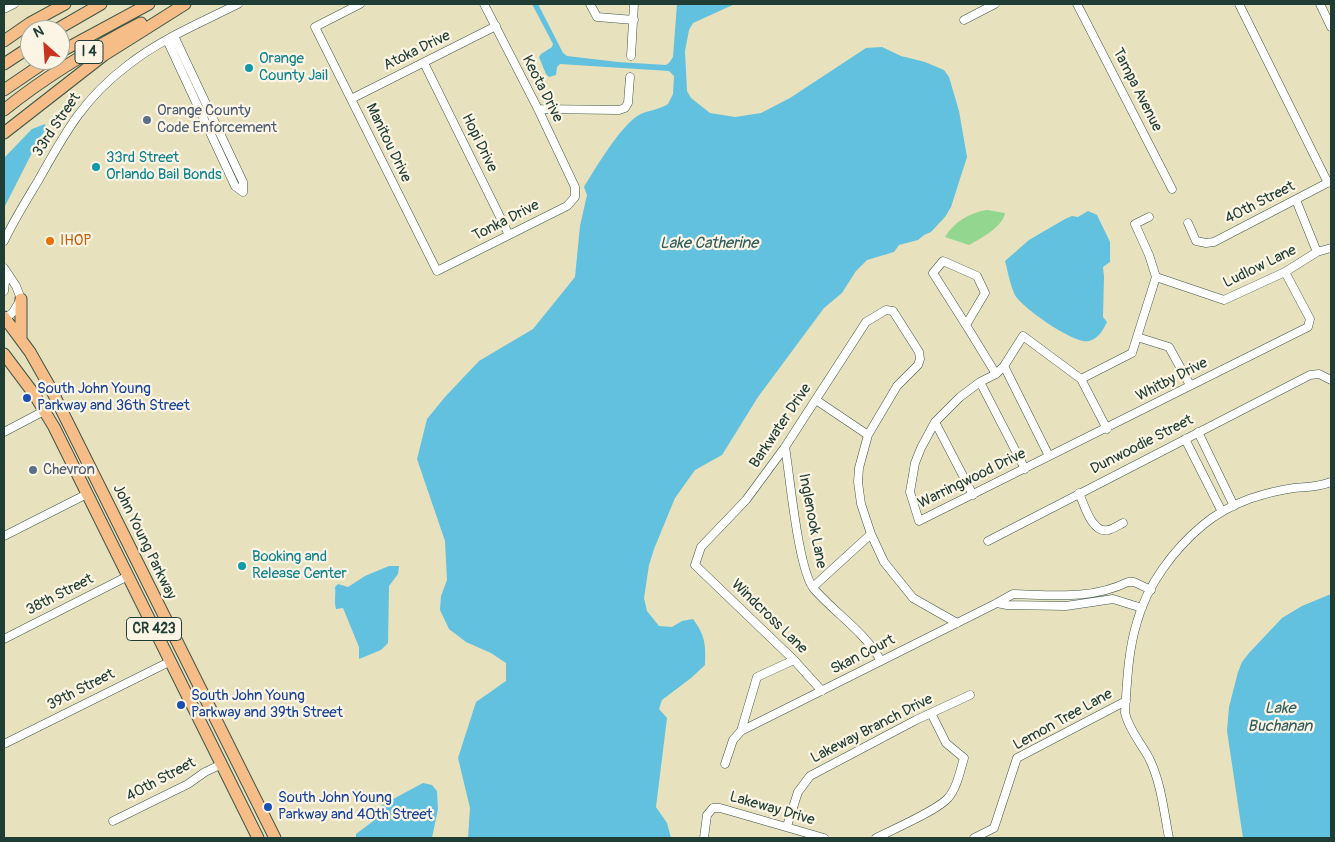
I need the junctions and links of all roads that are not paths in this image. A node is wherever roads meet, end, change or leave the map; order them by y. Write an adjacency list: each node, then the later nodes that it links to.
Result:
1 (14, 4): 16 (street)
2 (65, 4): 17 (highway)
3 (101, 4): 20 (highway)
4 (149, 4): 28 (highway)
5 (180, 4): 38 (highway, I 4)
6 (185, 4): 39 (highway)
7 (238, 4): 26 (street, 33rd Street)
8 (360, 4): 36 (street, Manitou Drive)
9 (484, 4): 21 (street, Keota Drive)
10 (590, 4): 18 (street)
11 (634, 4): 18 (street)
12 (995, 4): 19 (street)
13 (1076, 4): 42 (street, Tampa Avenue)
14 (1239, 4): 40 (street)
15 (1320, 4): 23 (street)
16 (4, 9)
17 (36, 20)
18 (634, 20): 30 (street)
19 (964, 20)
20 (70, 22)
21 (496, 26): 31 (street, Atoka Drive); 37 (street, Keota Drive)
22 (20, 27): 25 (highway)
23 (1331, 27)
24 (20, 30): 27 (highway)
25 (4, 33)
26 (170, 38): 26 (street); 47 (street, 33rd Street)
27 (4, 41)
28 (70, 47)
29 (20, 54): 32 (highway)
30 (631, 56)
31 (424, 63): 36 (street, Atoka Drive); 46 (street, Hopi Drive)
32 (4, 64)
33 (33, 70): 35 (highway)
34 (630, 77): 37 (street)
35 (4, 90)
36 (351, 99): 51 (street, Manitou Drive)
37 (538, 109): 41 (street, Keota Drive)
38 (4, 110)
39 (4, 133)
40 (1330, 182): 43 (street, 40th Street)
41 (574, 187): 46 (street, Tonka Drive)
42 (1172, 188)
43 (1296, 200): 45 (street, 40th Street); 49 (street)
44 (1149, 217): 53 (street)
45 (1188, 223)
46 (509, 235): 51 (street, Tonka Drive)
47 (4, 241)
48 (1331, 248): 49 (street, Ludlow Lane)
49 (1317, 252): 52 (street, Ludlow Lane)
50 (5, 271): 54 (street); 55 (street)
51 (436, 271)
52 (1285, 272): 53 (street, Ludlow Lane); 66 (street, Whitby Drive)
53 (1156, 277): 58 (street)
54 (4, 291)
55 (21, 299): 56 (street); 59 (highway)
56 (4, 319): 59 (highway, John Young Parkway / CR 423)
57 (966, 325): 57 (street); 62 (street)
58 (1137, 337): 63 (street); 66 (street)
59 (20, 339): 83 (highway, John Young Parkway / CR 423)
60 (4, 354): 68 (highway, John Young Parkway / CR 423)
61 (1004, 366): 62 (street, Warringwood Drive); 63 (street, Warringwood Drive); 76 (street)
62 (996, 374): 65 (street, Warringwood Drive)
63 (1081, 379): 70 (street)
64 (1331, 380): 72 (street, Dunwoodie Street)
65 (980, 382): 69 (street, Warringwood Drive); 77 (street)
66 (1190, 386): 70 (street, Whitby Drive)
67 (816, 400): 73 (street); 73 (street, Barkwater Drive); 75 (street, Barkwater Drive)
68 (44, 411): 71 (street); 80 (highway, John Young Parkway / CR 423)
69 (935, 422): 81 (street); 81 (street, Warringwood Drive)
70 (1106, 429): 76 (street, Whitby Drive)
71 (4, 432)
72 (1198, 432): 74 (street, Dunwoodie Street); 82 (street)
73 (868, 435): 86 (street)
74 (1185, 439): 79 (street, Dunwoodie Street); 84 (street)
75 (785, 448): 89 (street, Barkwater Drive); 91 (street, Inglenook Lane)
76 (1049, 456): 77 (street, Warringwood Drive)
77 (1025, 468): 81 (street, Warringwood Drive)
78 (1331, 482): 82 (street)
79 (1079, 493): 85 (street); 88 (street, Dunwoodie Street)
80 (87, 494): 83 (highway); 87 (street); 90 (highway, John Young Parkway / CR 423)
81 (972, 495)
82 (1234, 506): 84 (street)
83 (112, 512): 100 (highway, John Young Parkway / CR 423)
84 (1222, 512): 92 (street)
85 (1123, 523)
86 (871, 534): 91 (street); 95 (street)
87 (4, 536)
88 (988, 541)
89 (695, 565): 97 (street, Windcross Lane)
90 (128, 576): 96 (street, 38th Street); 98 (highway, John Young Parkway / CR 423)
91 (813, 587): 99 (street, Inglenook Lane)
92 (1151, 590): 93 (street, Skan Court); 94 (street)
93 (997, 603): 94 (street); 95 (street, Skan Court)
94 (1142, 608): 103 (street)
95 (956, 623): 99 (street, Skan Court)
96 (4, 639)
97 (794, 660): 101 (street, Windcross Lane); 105 (street)
98 (170, 661): 100 (highway); 106 (street, 39th Street); 107 (highway, John Young Parkway / CR 423)
99 (881, 661): 101 (street, Skan Court)
100 (202, 691): 112 (highway, John Young Parkway / CR 423)
101 (822, 691): 105 (street, Skan Court)
102 (970, 695): 104 (street, Lakeway Branch Drive)
103 (1126, 701): 116 (street, Lemon Tree Lane); 117 (street)
104 (931, 713): 110 (street, Lakeway Branch Drive); 115 (street)
105 (741, 731): 108 (street)
106 (4, 744)
107 (222, 764): 109 (street, 40th Street); 111 (highway, John Young Parkway / CR 423)
108 (725, 764)
109 (113, 821)
110 (787, 826): 113 (street, Lakeway Drive); 114 (street, Lakeway Drive)
111 (258, 838)
112 (275, 838)
113 (704, 838)
114 (824, 838)
115 (876, 838)
116 (974, 838)
117 (1169, 838)

